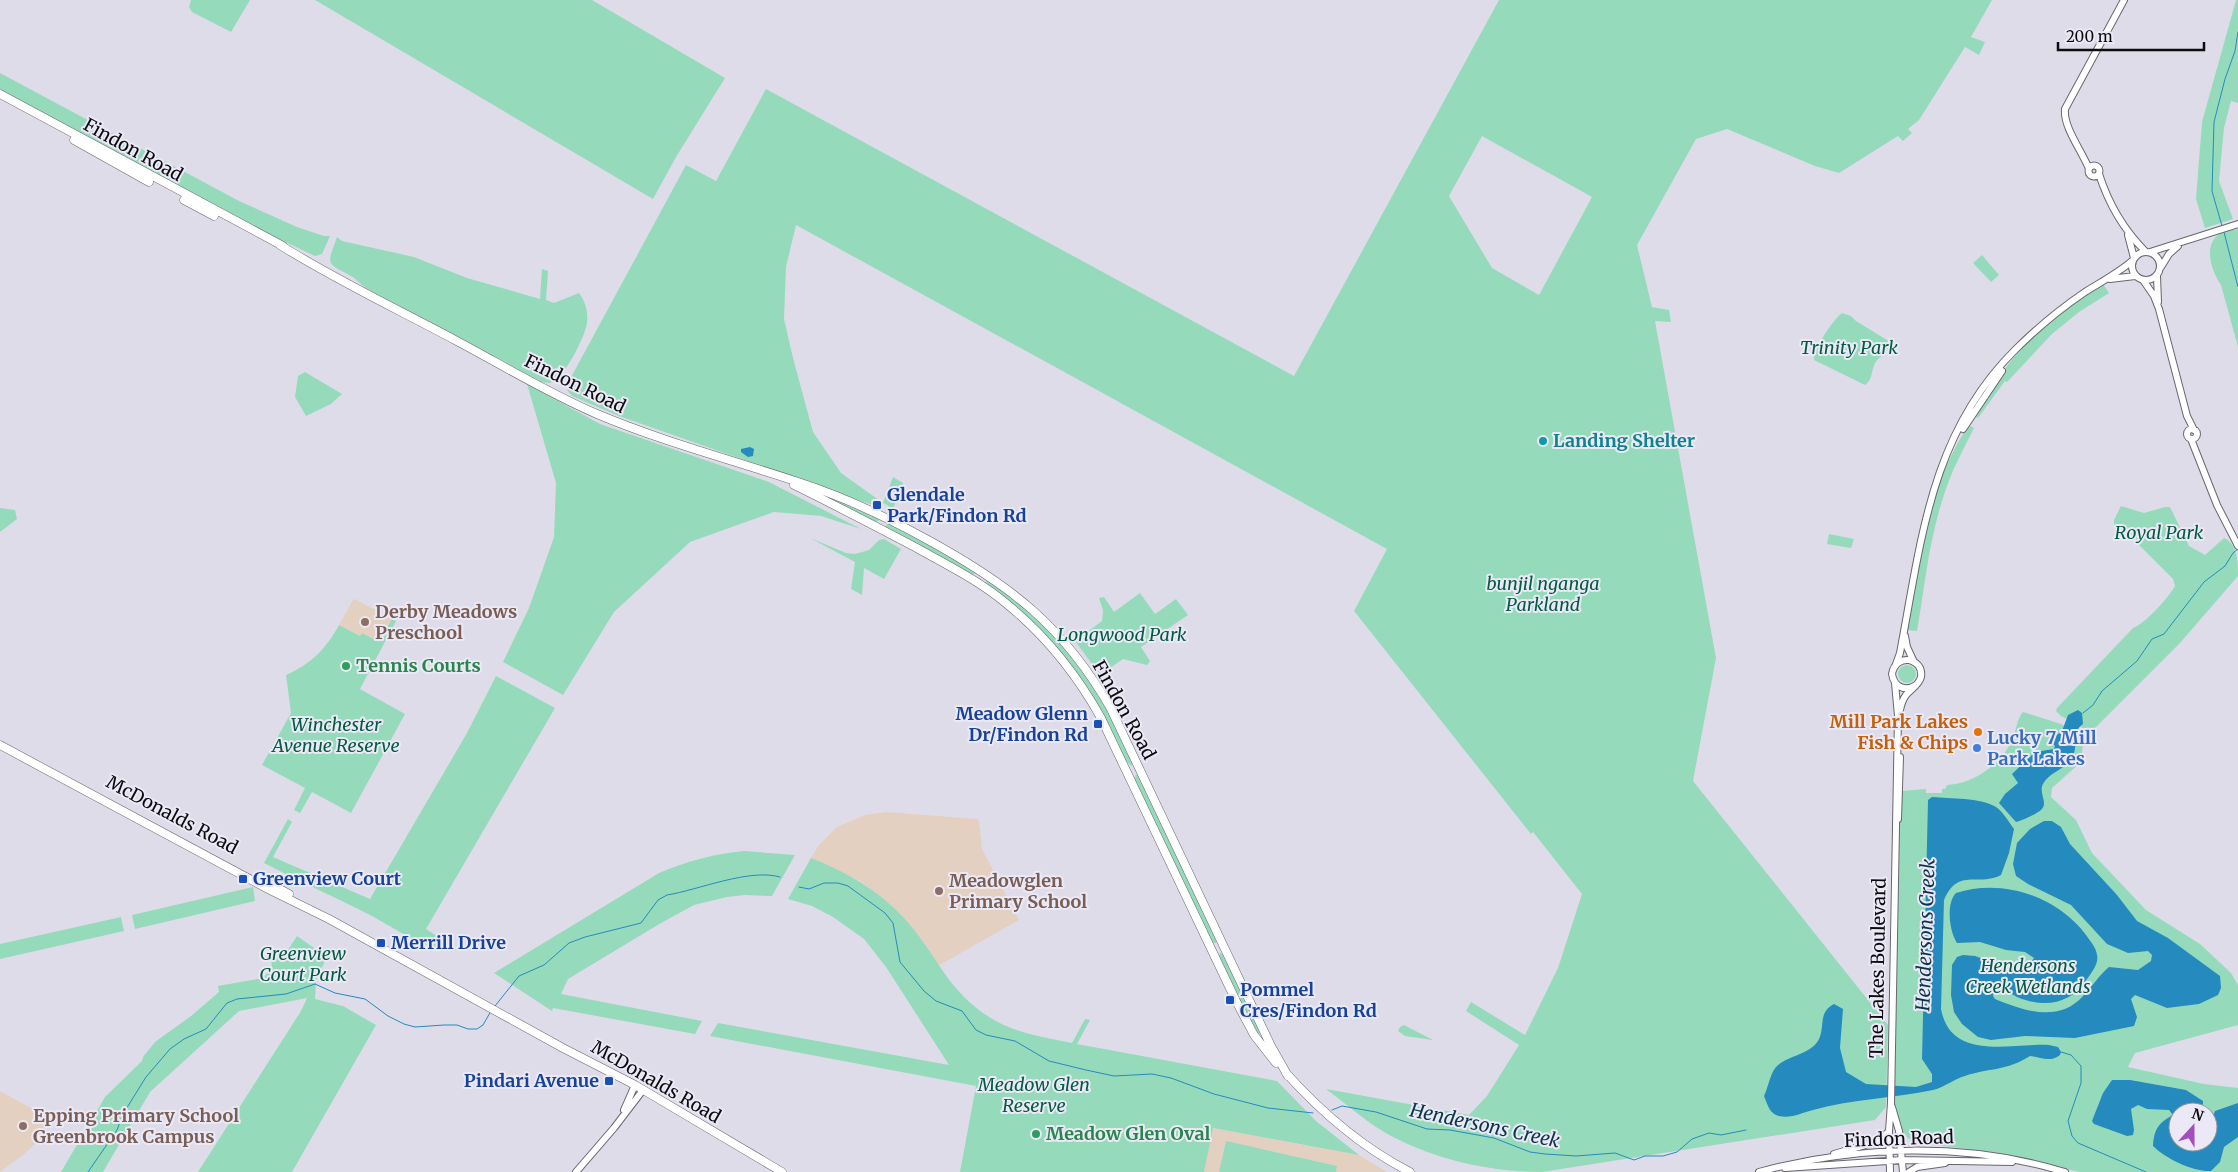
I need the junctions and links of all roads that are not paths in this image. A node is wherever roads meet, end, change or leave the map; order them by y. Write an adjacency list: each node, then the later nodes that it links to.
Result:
1 (2124, 0): 6 (street)
2 (0, 94): 5 (main road, Findon Road)
3 (0, 100): 5 (main road, Findon Road)
4 (2238, 224): 7 (street)
5 (252, 230): 16 (main road, Findon Road)
6 (2127, 231): 8 (street); 9 (street)
7 (2181, 243): 8 (street); 10 (street)
8 (2148, 252): 9 (street); 10 (street)
9 (2133, 259): 11 (street); 14 (street)
10 (2160, 268): 12 (street)
11 (2136, 276): 13 (street); 14 (street)
12 (2157, 276): 13 (street); 15 (street)
13 (2143, 280): 15 (street)
14 (2103, 281): 22 (street)
15 (2159, 309): 19 (street)
16 (772, 474): 17 (main road, Findon Road); 18 (main road, Findon Road)
17 (885, 517): 18 (main road); 20 (main road, Findon Road)
18 (880, 528): 21 (main road, Findon Road)
19 (2237, 544)
20 (984, 572): 21 (main road); 30 (main road, Findon Road)
21 (978, 583): 31 (main road, Findon Road)
22 (1904, 630): 23 (street); 24 (street)
23 (1915, 662): 24 (street); 26 (street)
24 (1896, 664): 25 (street)
25 (1895, 682): 26 (street); 27 (street, The Lakes Boulevard)
26 (1916, 685): 27 (street, The Lakes Boulevard)
27 (1898, 716): 39 (street, The Lakes Boulevard)
28 (0, 739): 32 (main road, McDonalds Road)
29 (0, 745): 32 (main road, McDonalds Road)
30 (1139, 767): 31 (main road); 33 (main road, Findon Road)
31 (1128, 772): 34 (main road, Findon Road)
32 (329, 919): 38 (main road, McDonalds Road)
33 (1224, 945): 34 (main road); 35 (main road, Findon Road)
34 (1214, 952): 36 (main road, Findon Road)
35 (1264, 1028): 36 (main road); 37 (main road, Findon Road)
36 (1254, 1035): 37 (main road, Findon Road)
37 (1288, 1076): 51 (main road, Findon Road)
38 (638, 1089): 49 (street); 50 (main road, McDonalds Road)
39 (1891, 1103): 40 (street, The Lakes Boulevard); 41 (street, The Lakes Boulevard)
40 (1888, 1131): 42 (street, The Lakes Boulevard); 43 (street)
41 (1902, 1151): 42 (street, Findon Road); 44 (street, The Lakes Boulevard); 47 (street, Findon Road)
42 (1889, 1152): 43 (street, Findon Road); 46 (street, The Lakes Boulevard)
43 (1823, 1157): 48 (street, Findon Road)
44 (1902, 1160): 45 (street, Findon Road); 46 (street, Findon Road); 54 (street, The Lakes Boulevard)
45 (1963, 1160): 47 (street, Findon Road); 55 (street)
46 (1890, 1161): 48 (street, Findon Road); 53 (street, The Lakes Boulevard)
47 (2031, 1163): 56 (street, Findon Road)
48 (1769, 1169): 52 (street, Findon Road)
49 (576, 1172)
50 (782, 1172)
51 (1410, 1172)
52 (1759, 1172)
53 (1890, 1172)
54 (1903, 1172)
55 (1909, 1172)
56 (2065, 1172)

